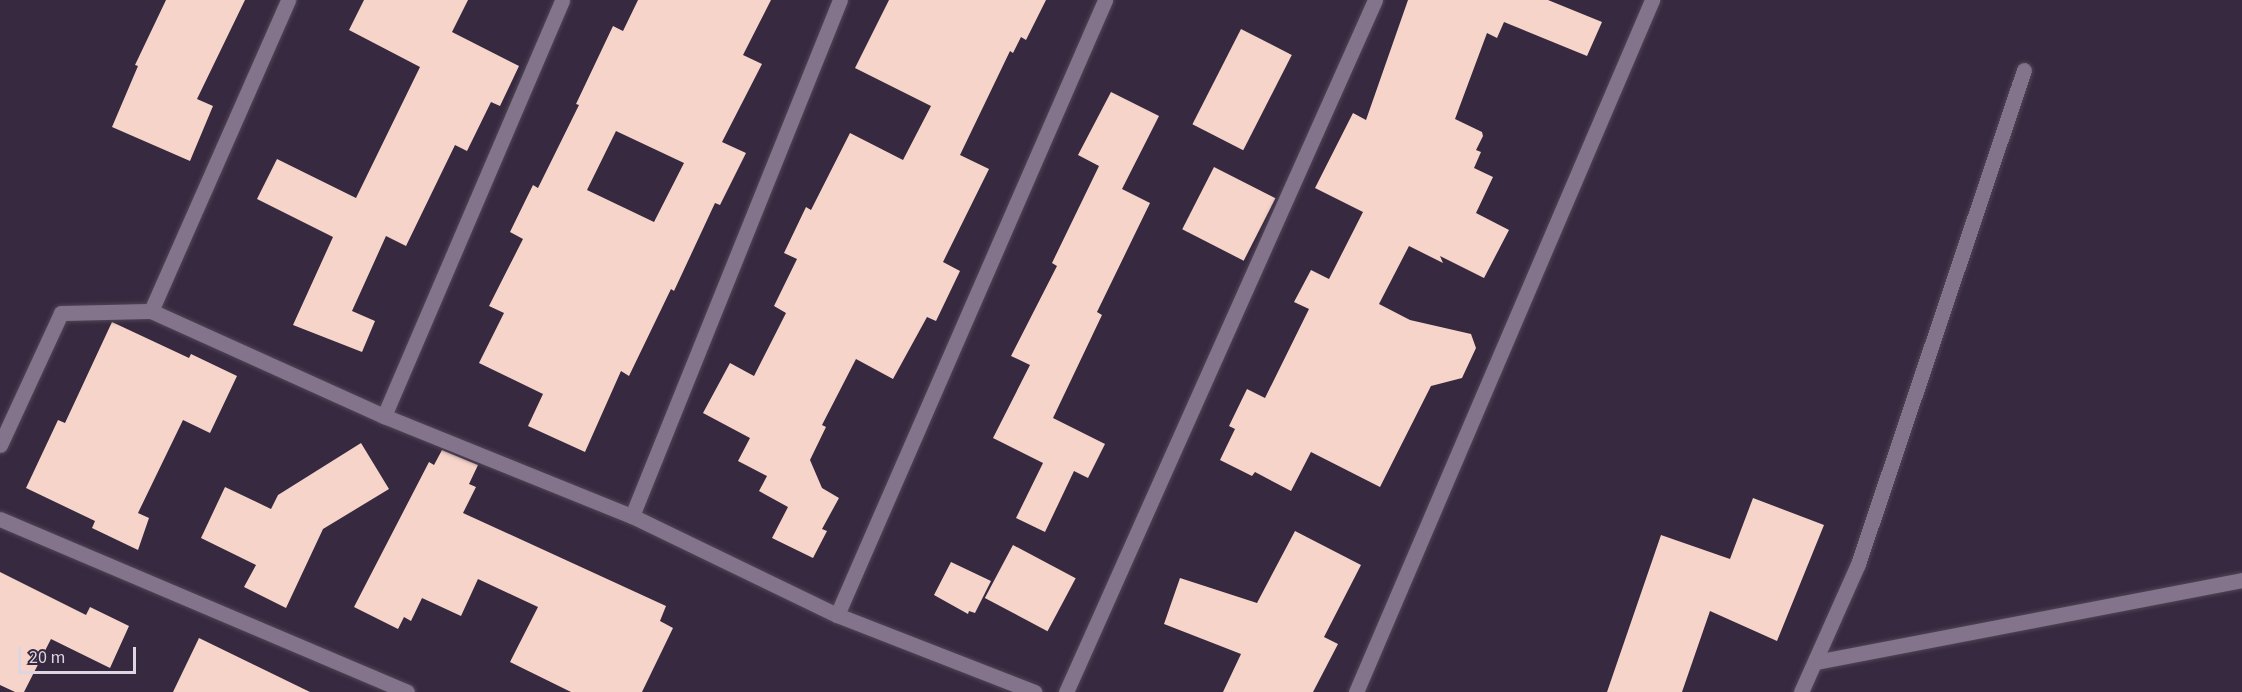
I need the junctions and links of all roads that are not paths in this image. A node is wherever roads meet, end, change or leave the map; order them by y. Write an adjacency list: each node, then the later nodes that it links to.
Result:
1 (288, 0): 8 (street)
2 (562, 0): 9 (street)
3 (840, 0): 11 (street)
4 (1105, 0): 14 (street)
5 (1375, 0): 18 (street)
6 (1652, 0): 19 (street)
7 (2024, 70): 15 (street)
8 (151, 311): 9 (street); 10 (street)
9 (384, 416): 11 (street)
10 (0, 445)
11 (632, 516): 14 (street)
12 (0, 519): 16 (street)
13 (2242, 580): 15 (street)
14 (837, 615): 17 (street)
15 (1816, 662): 20 (street)
16 (406, 692)
17 (1034, 692)
18 (1066, 692)
19 (1356, 692)
20 (1801, 692)

